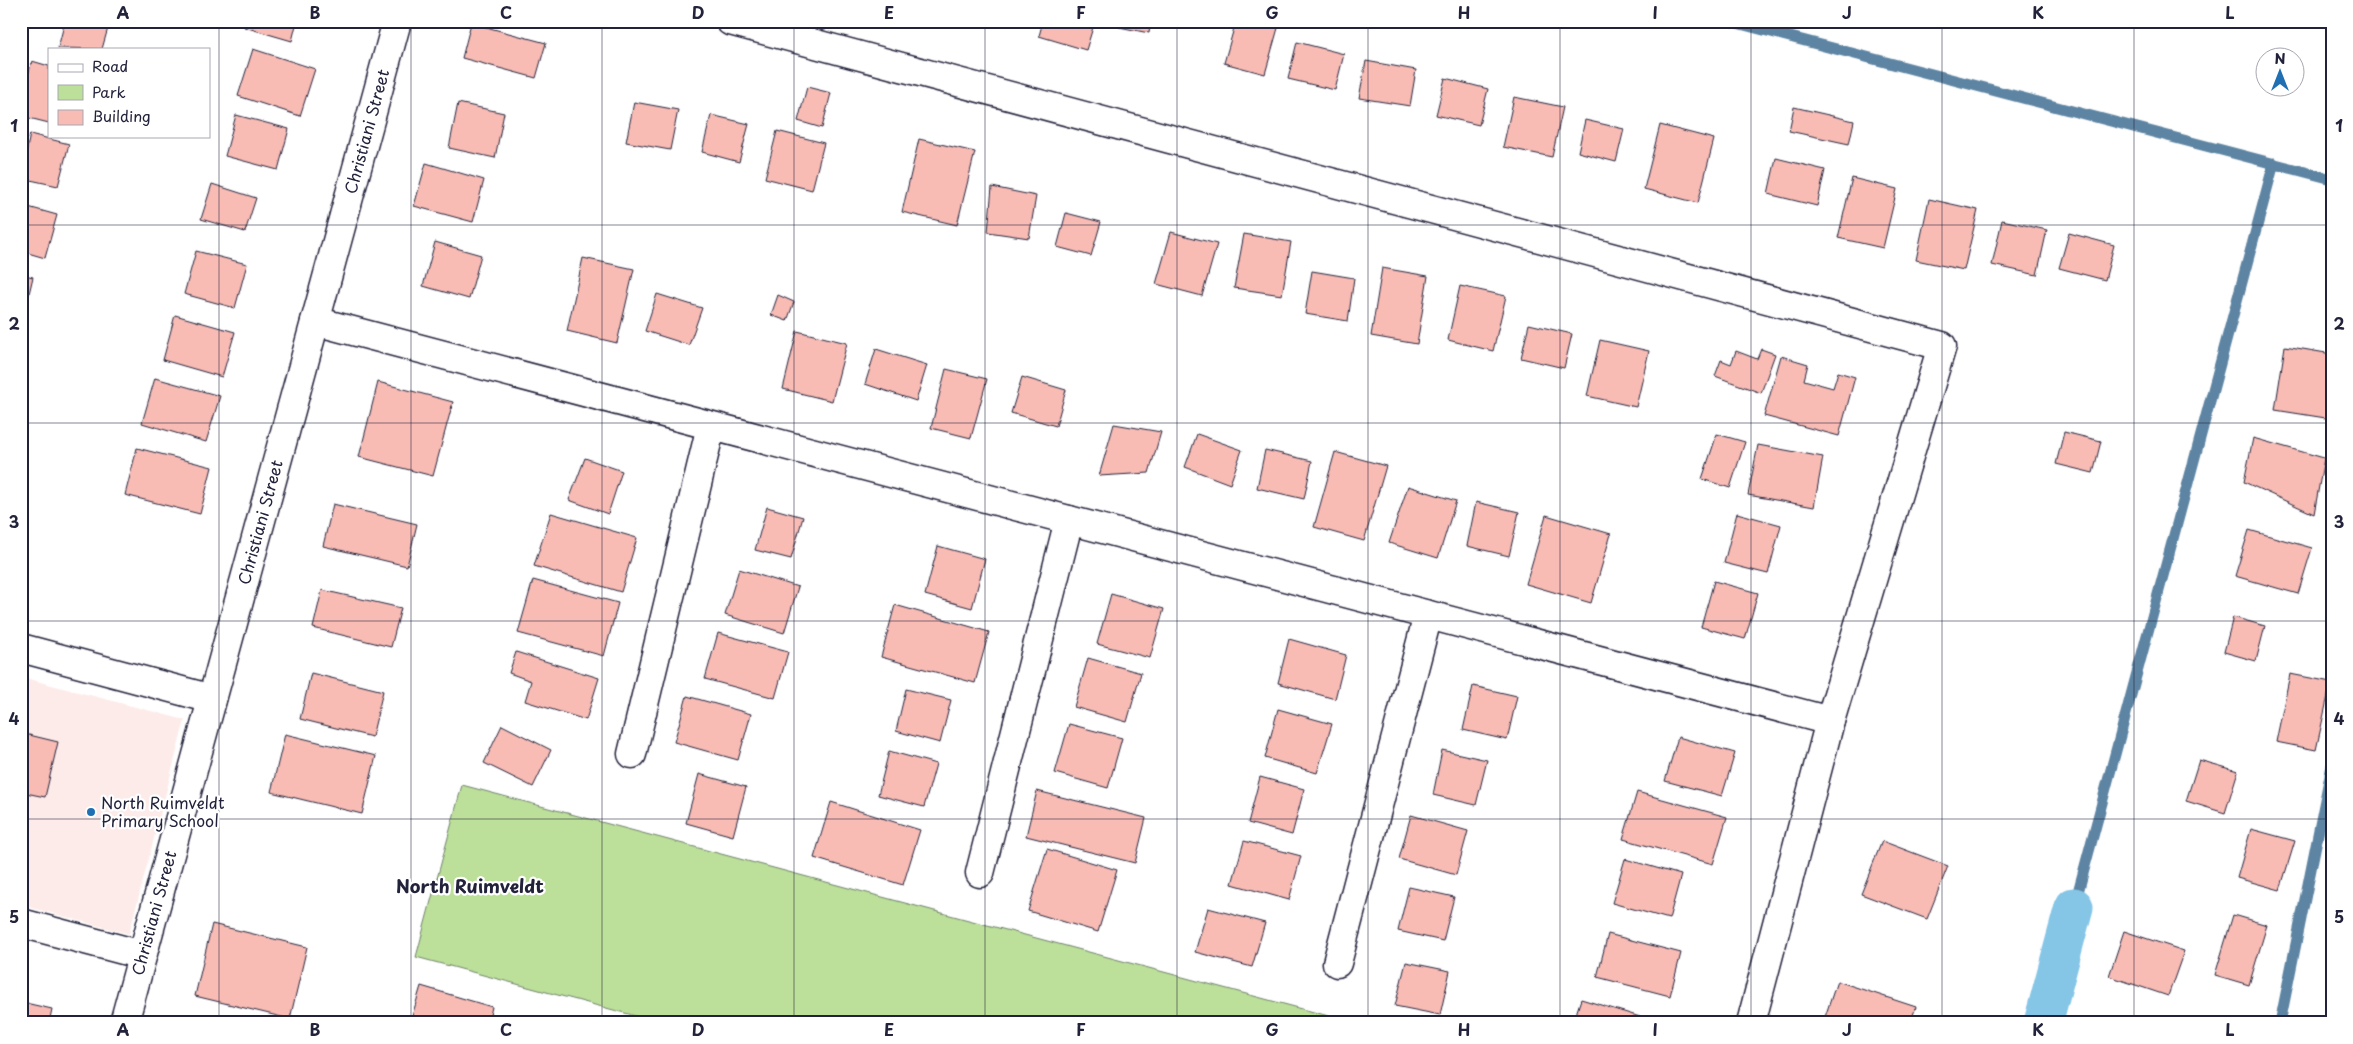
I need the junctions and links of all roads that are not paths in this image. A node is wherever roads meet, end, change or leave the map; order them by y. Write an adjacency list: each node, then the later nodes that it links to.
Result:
1 (397, 21): 3 (street, Christiani Street)
2 (730, 21): 9 (street)
3 (315, 321): 4 (street); 8 (street, Christiani Street)
4 (711, 426): 5 (street); 10 (street)
5 (1069, 520): 6 (street); 11 (street)
6 (1428, 615): 9 (street); 14 (street)
7 (21, 648): 8 (street)
8 (212, 699): 13 (street, Christiani Street)
9 (1830, 721): 16 (street)
10 (632, 754)
11 (980, 873)
12 (21, 922): 13 (street)
13 (142, 955): 15 (street, Christiani Street)
14 (1337, 963)
15 (124, 1023)
16 (1751, 1023)

